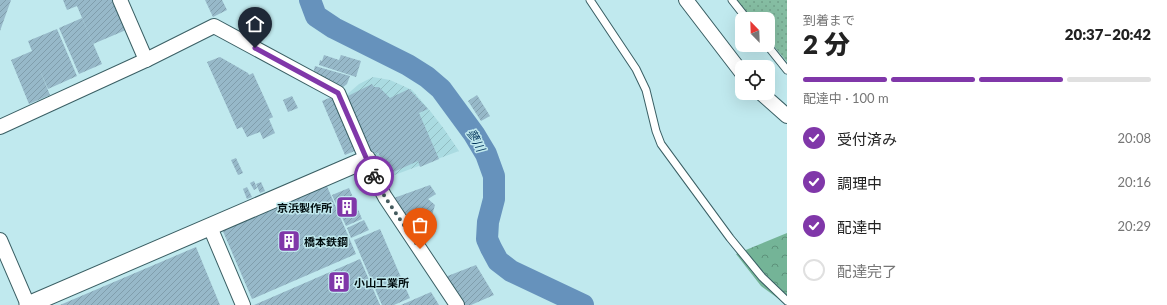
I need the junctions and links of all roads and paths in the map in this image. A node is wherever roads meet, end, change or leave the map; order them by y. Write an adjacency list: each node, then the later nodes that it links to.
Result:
1 (120, 0): 7 (street)
2 (590, 0): 16 (lane)
3 (686, 0): 8 (street)
4 (732, 0): 5 (lane)
5 (741, 12)
6 (773, 52): 9 (lane)
7 (146, 60): 12 (street); 13 (street)
8 (735, 64)
9 (787, 70)
10 (769, 100): 11 (street)
11 (787, 116)
12 (0, 127)
13 (367, 159): 14 (street); 19 (street)
14 (210, 227): 17 (street); 18 (street)
15 (0, 240): 17 (street)
16 (787, 301)
17 (28, 305)
18 (243, 305)
19 (457, 305)

